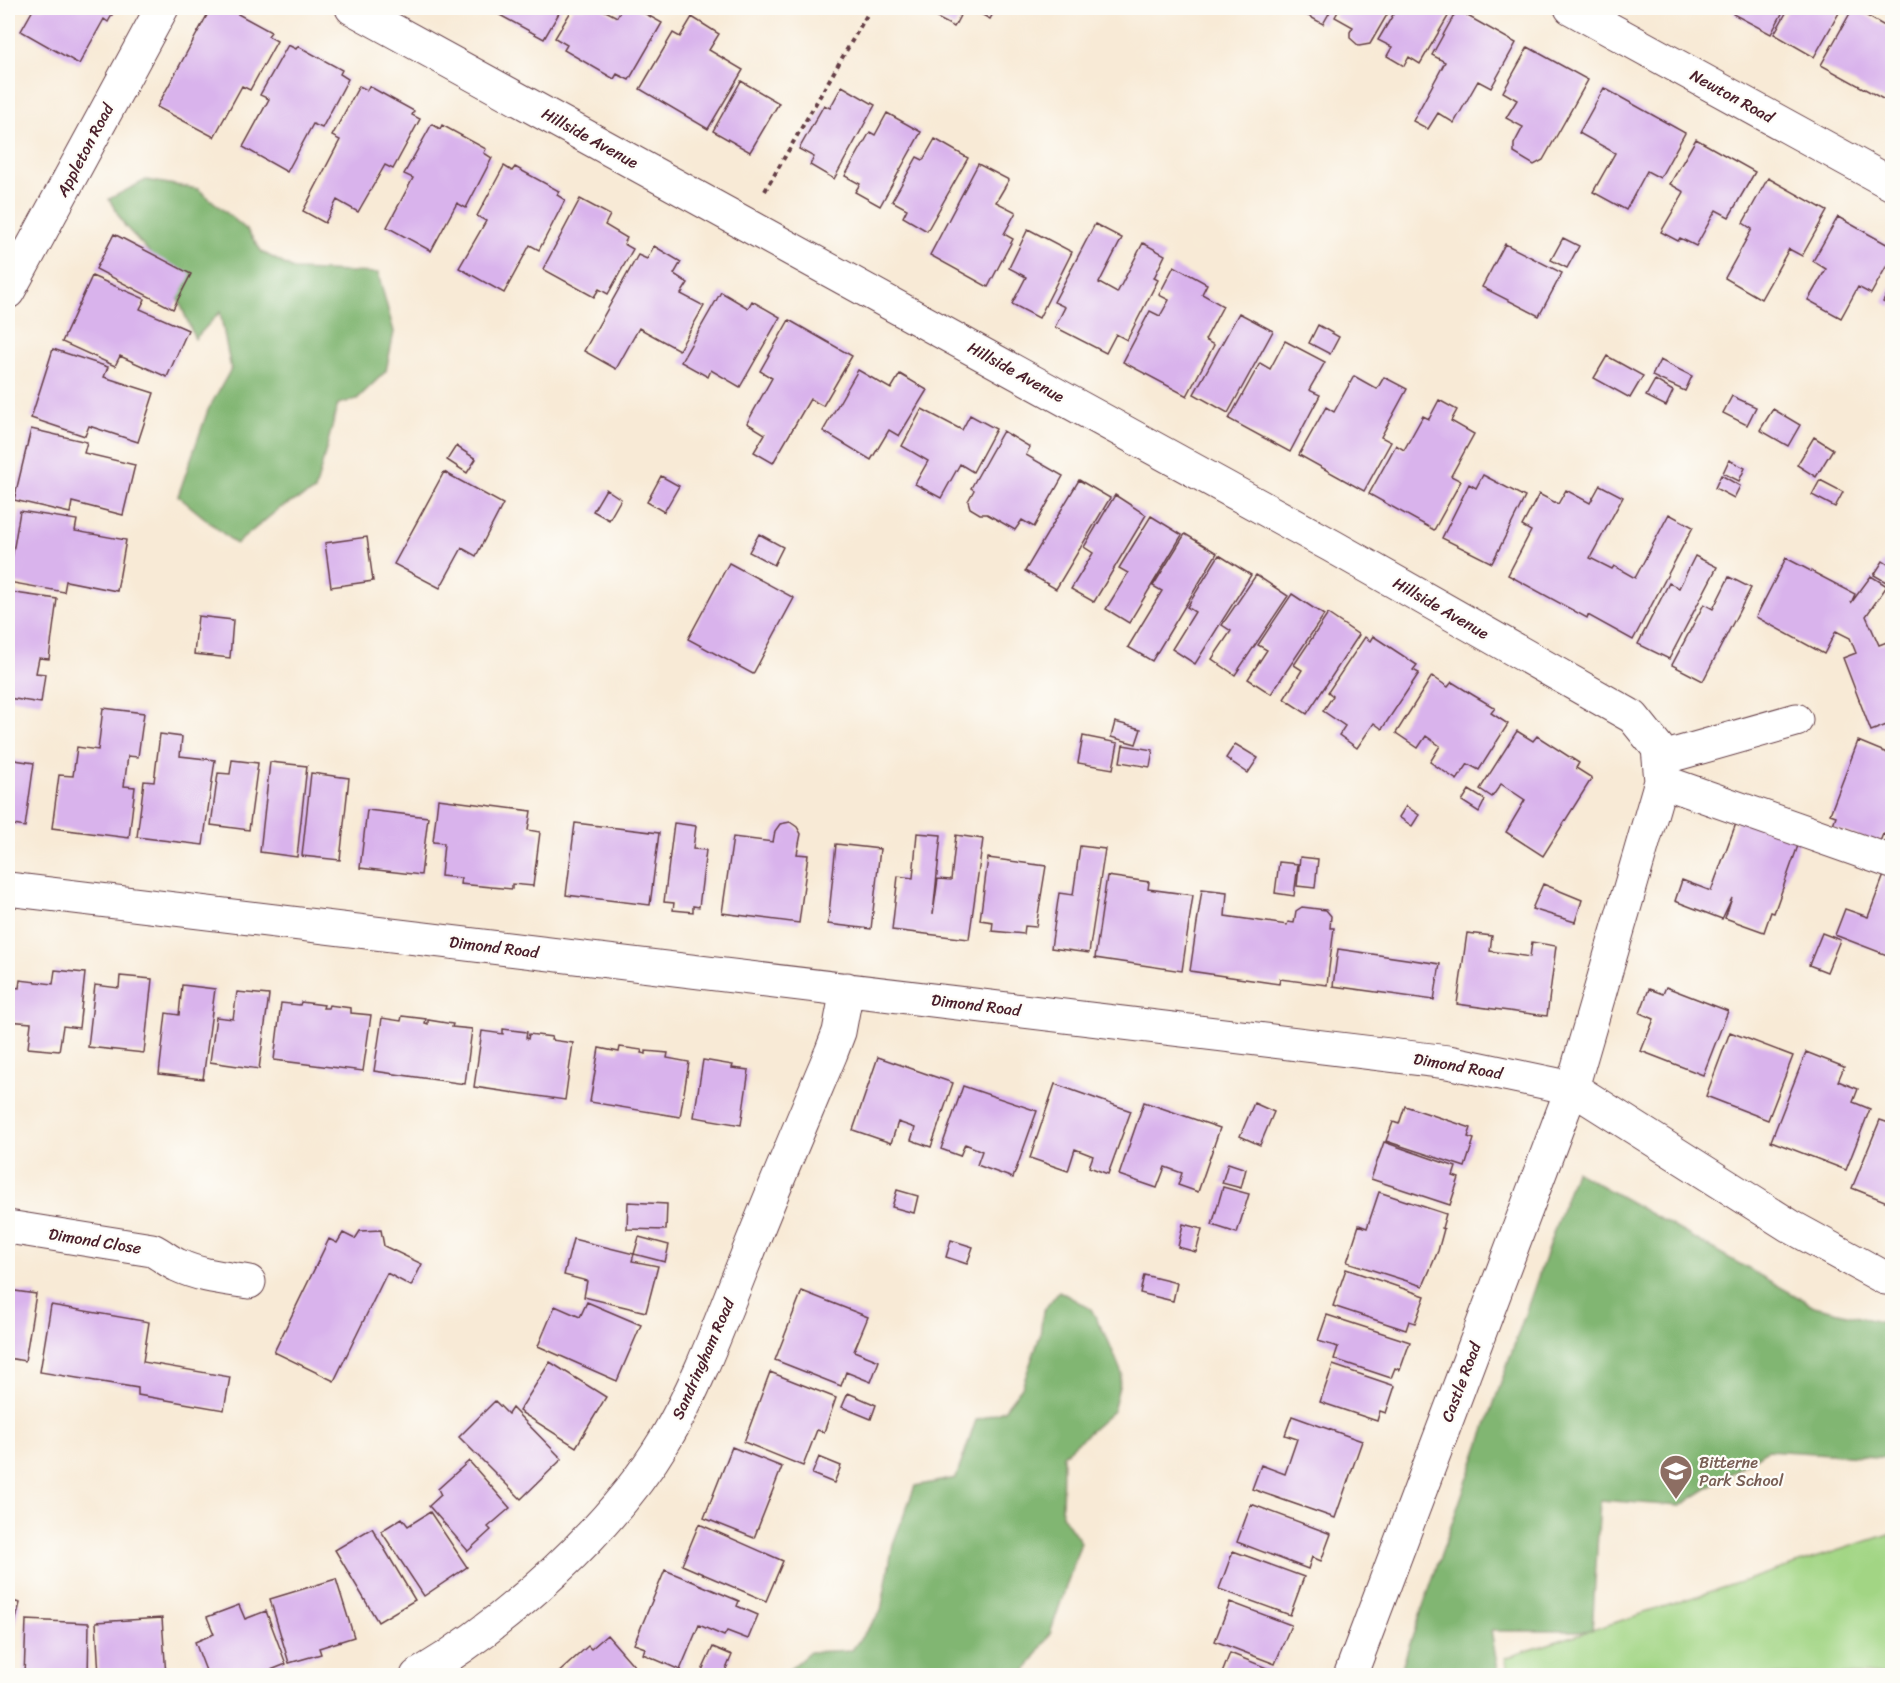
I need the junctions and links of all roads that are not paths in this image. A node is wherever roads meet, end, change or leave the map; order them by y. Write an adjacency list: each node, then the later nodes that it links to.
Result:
1 (162, 8): 5 (street, Appleton Road)
2 (352, 8): 7 (street, Hillside Avenue)
3 (1571, 8): 4 (street, Newton Road)
4 (1893, 183)
5 (8, 292)
6 (1796, 720): 7 (street)
7 (1660, 770): 8 (street); 11 (street)
8 (1893, 862)
9 (8, 889): 10 (street, Dimond Road)
10 (847, 989): 11 (street, Dimond Road); 15 (street, Sandringham Road)
11 (1572, 1088): 13 (street, Dimond Road); 16 (street, Castle Road)
12 (8, 1227): 14 (street, Dimond Close)
13 (1893, 1279)
14 (249, 1282)
15 (417, 1676)
16 (1350, 1676)

